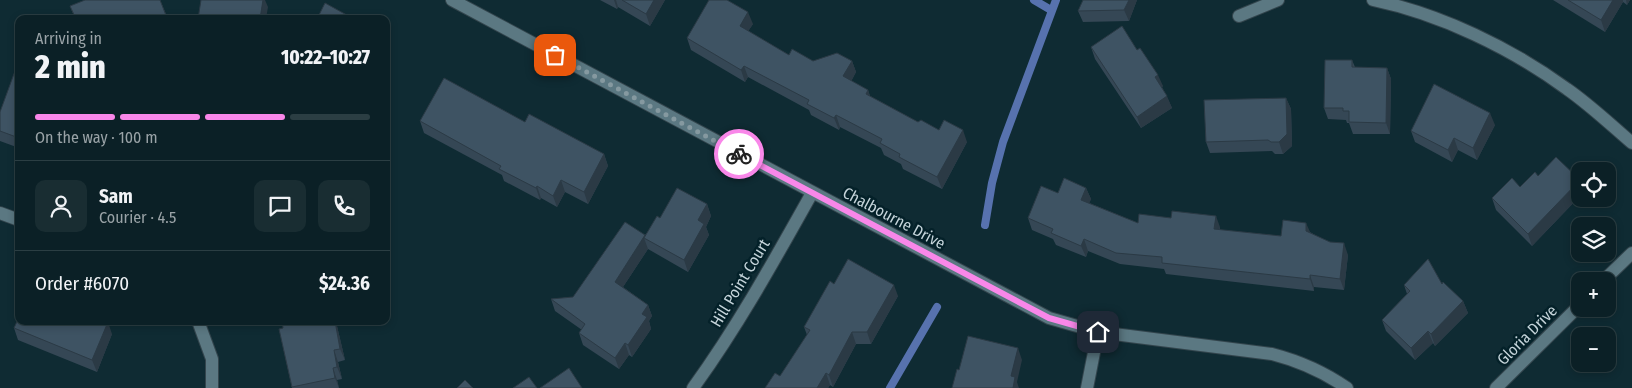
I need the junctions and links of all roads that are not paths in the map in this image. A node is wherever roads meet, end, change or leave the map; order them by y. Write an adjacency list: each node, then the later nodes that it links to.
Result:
1 (452, 0): 6 (street, Chalbourne Drive)
2 (1278, 0): 4 (street)
3 (1373, 0): 5 (street)
4 (1239, 16)
5 (1632, 143)
6 (812, 193): 13 (street, Chalbourne Drive); 15 (street, Hill Point Court)
7 (0, 213): 8 (street)
8 (15, 219)
9 (1632, 253): 10 (street)
10 (1613, 272)
11 (1571, 314): 18 (street, Gloria Drive)
12 (199, 325): 14 (street)
13 (1098, 332): 16 (street); 17 (street, Chalbourne Drive)
14 (212, 388)
15 (693, 388)
16 (1087, 388)
17 (1347, 388)
18 (1496, 388)

